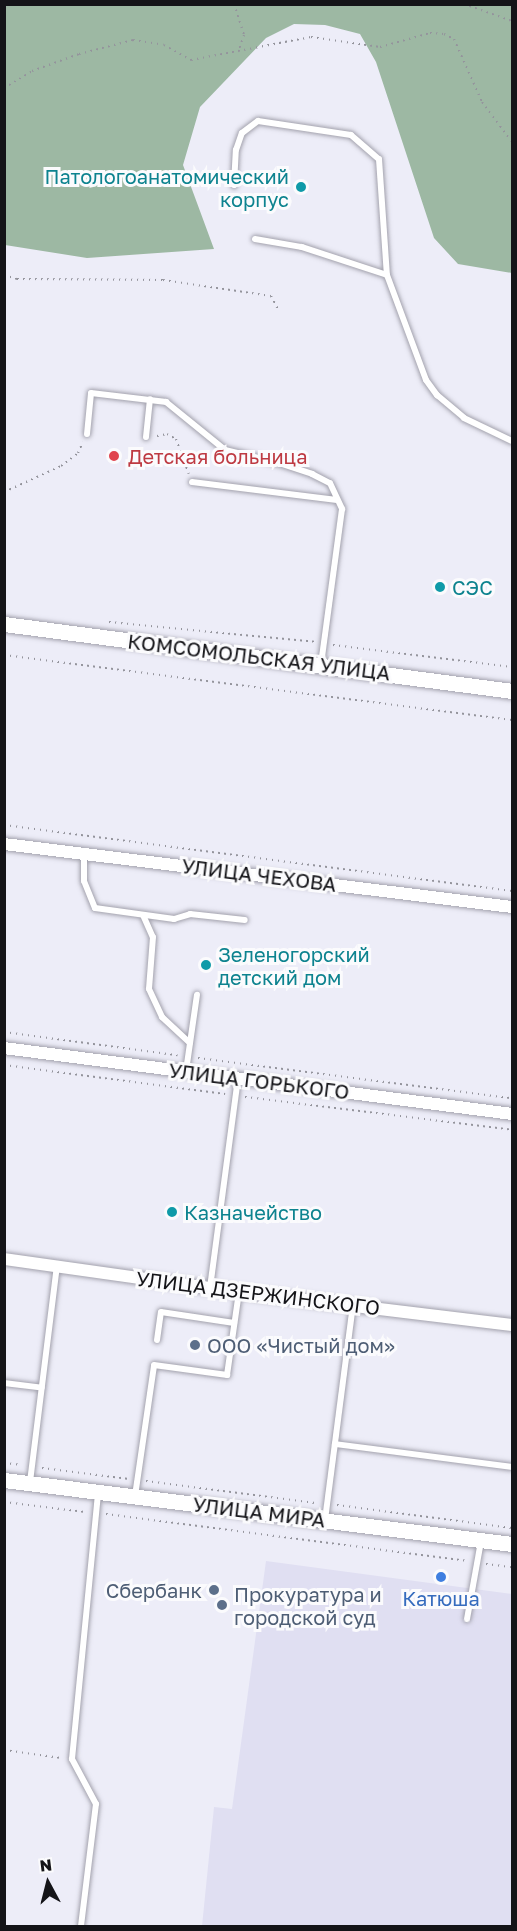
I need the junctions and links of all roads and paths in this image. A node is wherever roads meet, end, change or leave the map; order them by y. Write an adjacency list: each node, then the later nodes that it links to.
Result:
1 (234, 4): 4 (path)
2 (464, 4): 3 (path)
3 (513, 21)
4 (237, 53): 5 (path); 6 (path)
5 (4, 88)
6 (513, 142)
7 (234, 184): 10 (lane)
8 (255, 239): 10 (lane)
9 (4, 275): 11 (path)
10 (387, 275): 15 (lane)
11 (279, 311)
12 (150, 399): 13 (lane); 14 (lane); 19 (lane)
13 (87, 434): 18 (path)
14 (146, 437): 16 (path)
15 (513, 441)
16 (185, 466)
17 (192, 482): 19 (lane)
18 (4, 492)
19 (337, 500): 22 (lane)
20 (106, 621): 22 (path)
21 (4, 624): 24 (street, КОМСОМОЛЬСКАЯ УЛИЦА)
22 (324, 644): 24 (lane); 25 (path)
23 (4, 655): 27 (path)
24 (321, 664): 26 (street, КОМСОМОЛЬСКАЯ УЛИЦА)
25 (513, 667)
26 (513, 691)
27 (513, 720)
28 (4, 825): 31 (path)
29 (4, 844): 30 (street, УЛИЦА ЧЕХОВА)
30 (84, 854): 32 (street, УЛИЦА ЧЕХОВА); 33 (lane)
31 (513, 891)
32 (513, 907)
33 (143, 915): 34 (lane); 37 (lane)
34 (245, 920)
35 (197, 995): 37 (lane)
36 (4, 1032): 39 (path)
37 (190, 1043): 39 (lane)
38 (4, 1048): 41 (street, УЛИЦА ГОРЬКОГО)
39 (188, 1056): 41 (lane); 44 (path)
40 (4, 1065): 43 (path)
41 (186, 1071): 42 (street, УЛИЦА ГОРЬКОГО)
42 (238, 1078): 43 (lane); 45 (street, УЛИЦА ГОРЬКОГО)
43 (236, 1096): 46 (path); 49 (lane)
44 (513, 1098)
45 (513, 1114)
46 (513, 1130)
47 (4, 1259): 48 (street, УЛИЦА ДЗЕРЖИНСКОГО)
48 (57, 1266): 49 (street, УЛИЦА ДЗЕРЖИНСКОГО); 56 (lane)
49 (210, 1287): 50 (street, УЛИЦА ДЗЕРЖИНСКОГО)
50 (239, 1292): 51 (street, УЛИЦА ДЗЕРЖИНСКОГО); 52 (lane)
51 (353, 1305): 53 (street, УЛИЦА ДЗЕРЖИНСКОГО); 57 (lane)
52 (234, 1323): 54 (lane); 62 (lane)
53 (513, 1325)
54 (157, 1340)
55 (4, 1383): 56 (lane)
56 (42, 1388): 59 (lane)
57 (335, 1443): 60 (lane); 67 (lane)
58 (4, 1463): 59 (path)
59 (32, 1467): 62 (path); 63 (lane)
60 (513, 1467)
61 (4, 1480): 63 (street, УЛИЦА МИРА)
62 (137, 1480): 65 (lane); 67 (path)
63 (30, 1483): 64 (street, УЛИЦА МИРА)
64 (98, 1492): 65 (street, УЛИЦА МИРА); 68 (lane)
65 (135, 1496): 69 (street, УЛИЦА МИРА)
66 (4, 1502): 68 (path)
67 (327, 1504): 69 (lane); 70 (path)
68 (96, 1513): 73 (path); 77 (lane)
69 (325, 1520): 71 (street, УЛИЦА МИРА)
70 (513, 1528)
71 (482, 1540): 72 (street, УЛИЦА МИРА); 73 (lane)
72 (513, 1544)
73 (478, 1562): 74 (path); 75 (lane)
74 (513, 1567)
75 (467, 1618)
76 (4, 1750): 77 (path)
77 (72, 1760): 78 (lane)
78 (81, 1926)

